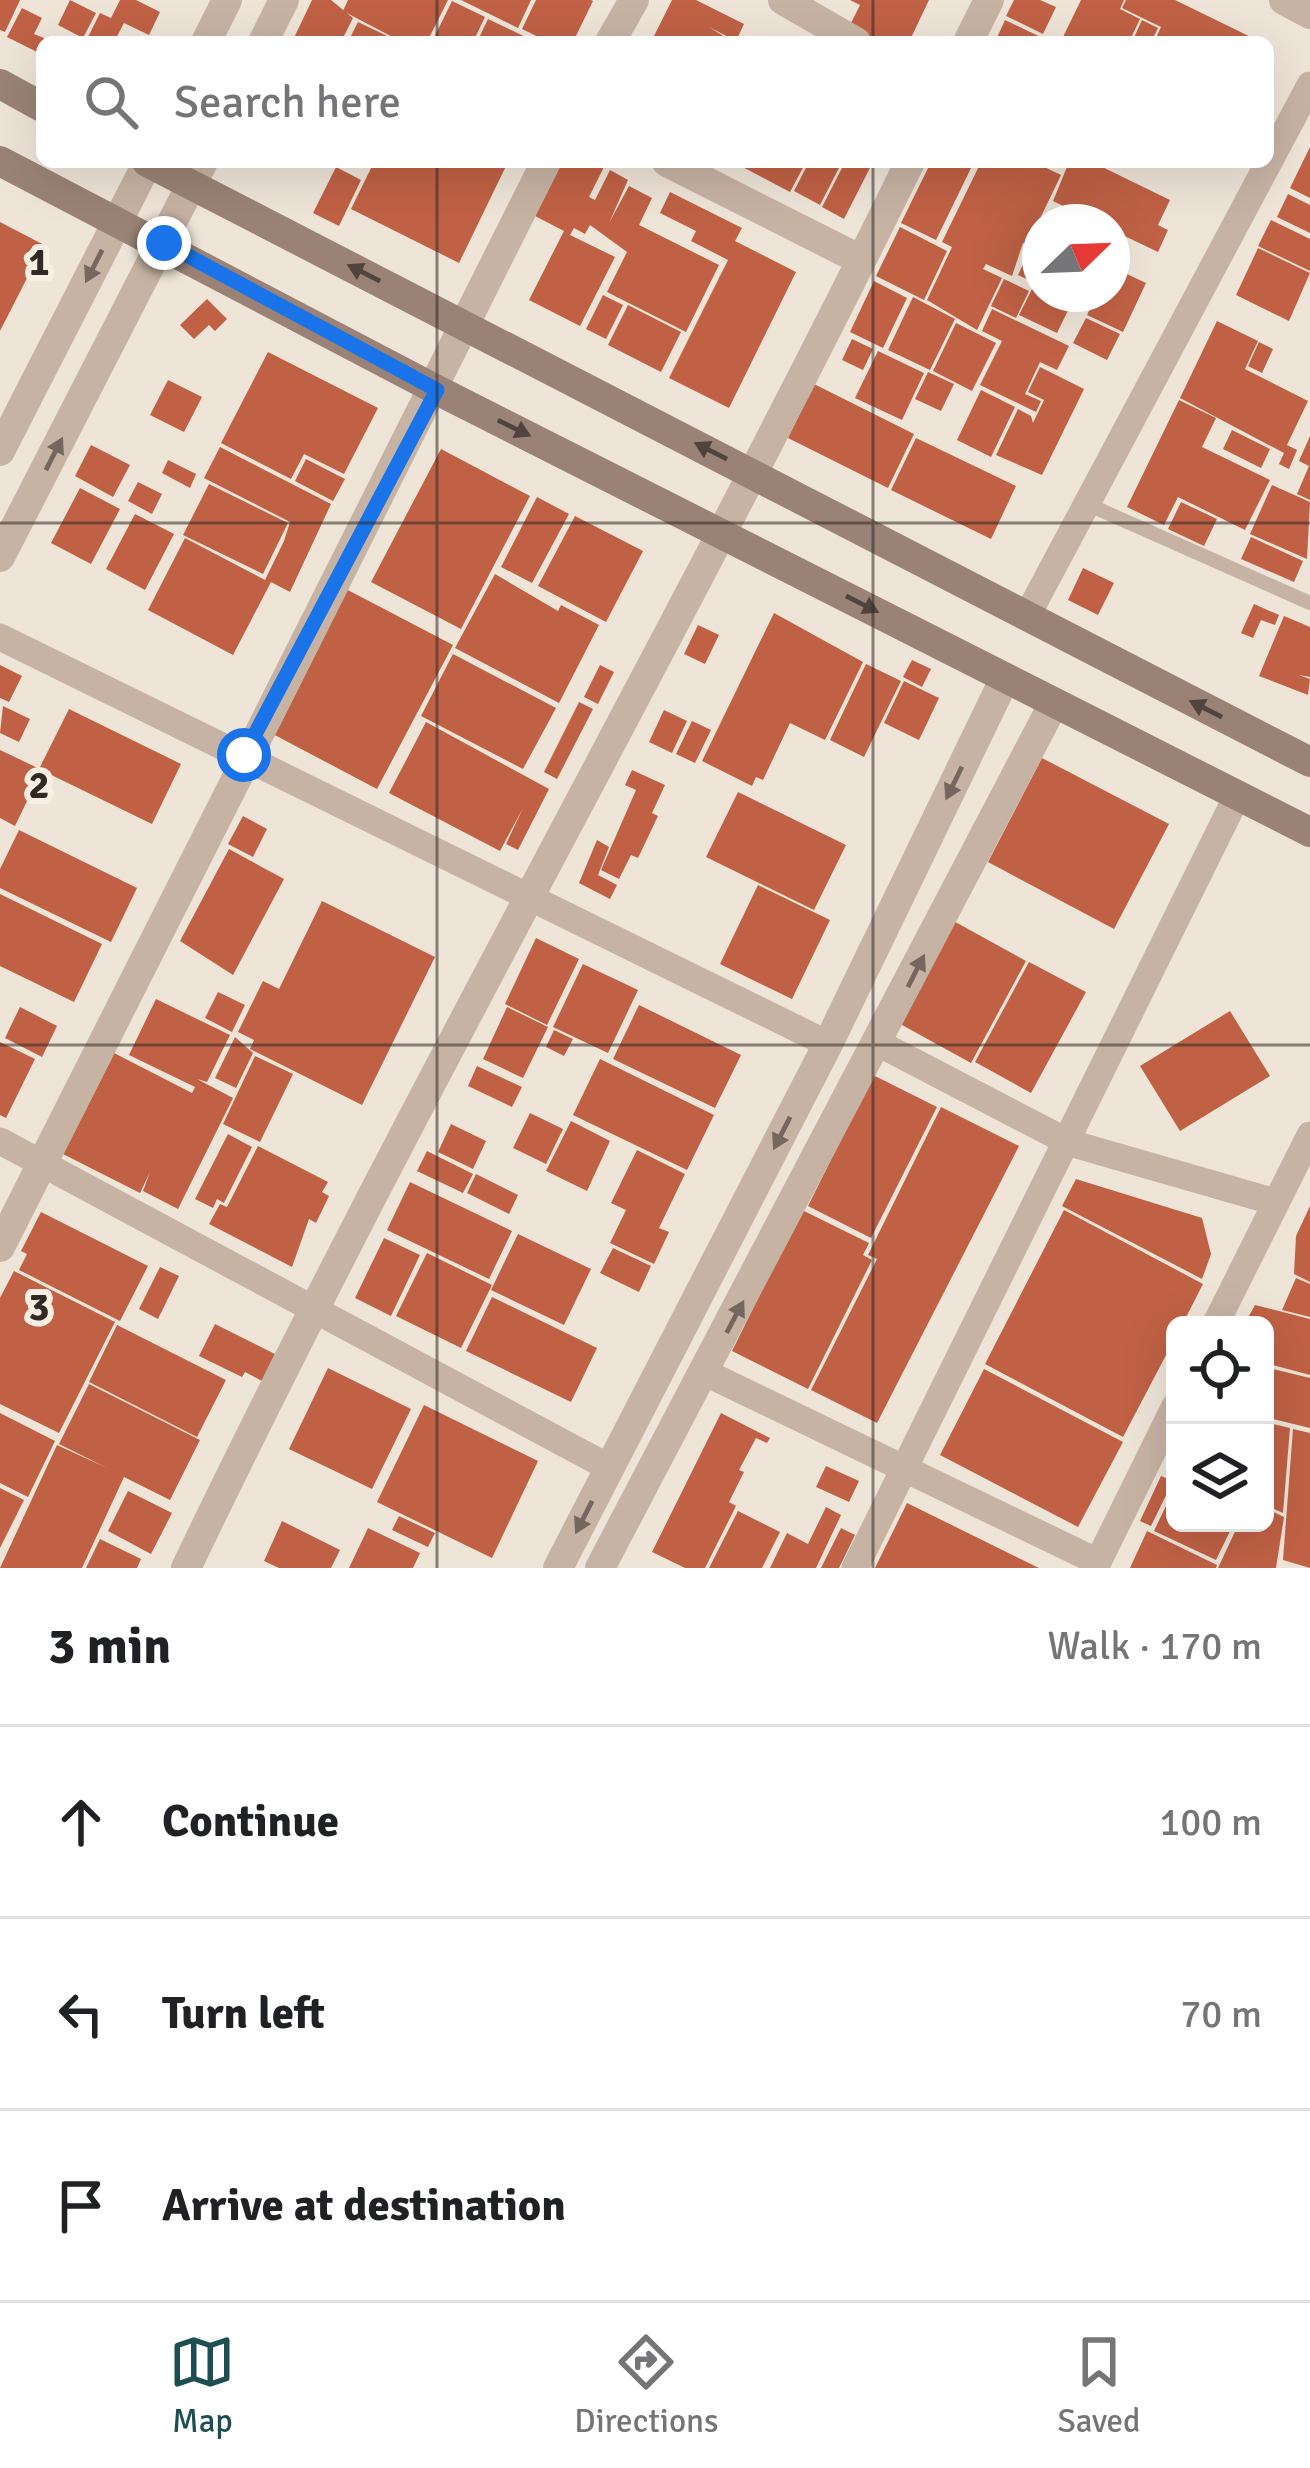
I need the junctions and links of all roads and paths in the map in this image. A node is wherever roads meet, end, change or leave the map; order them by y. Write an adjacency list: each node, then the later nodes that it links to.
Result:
1 (227, 0): 8 (street)
2 (284, 0): 9 (street)
3 (634, 0): 10 (street)
4 (783, 0): 11 (street)
5 (989, 0): 12 (street)
6 (1285, 0): 7 (street)
7 (1310, 14)
8 (209, 36)
9 (266, 36)
10 (613, 36)
11 (846, 36)
12 (971, 36)
13 (0, 84): 15 (main road)
14 (1310, 85): 16 (street)
15 (36, 103)
16 (1274, 153)
17 (0, 160): 24 (main road)
18 (144, 168): 24 (street)
19 (543, 168): 27 (street)
20 (679, 168): 26 (street)
21 (907, 168): 26 (street)
22 (1266, 168): 31 (street)
23 (197, 173): 25 (street); 27 (main road, one-way to 23)
24 (118, 220): 25 (main road); 29 (street, one-way to 29)
25 (164, 243): 28 (main road); 33 (street, one-way to 25)
26 (861, 260): 30 (street)
27 (466, 325): 28 (street); 30 (main road, one-way to 27)
28 (437, 390): 32 (main road, one-way to 32); 39 (street)
29 (0, 452)
30 (753, 473): 32 (street); 35 (main road)
31 (1087, 504): 34 (lane); 35 (street)
32 (724, 532): 37 (main road, one-way to 37); 43 (street)
33 (0, 557)
34 (1310, 603)
35 (1027, 616): 40 (main road, one-way to 35)
36 (0, 637): 39 (street)
37 (1005, 678): 38 (main road); 45 (street, one-way to 45)
38 (1054, 703): 41 (main road); 44 (street, one-way to 38)
39 (244, 755): 43 (street); 49 (street)
40 (1310, 762)
41 (1238, 794): 42 (main road); 48 (street)
42 (1310, 832)
43 (533, 896): 45 (street); 52 (street)
44 (878, 1043): 48 (street); 54 (street, one-way to 44)
45 (828, 1044): 56 (street, one-way to 56)
46 (1310, 1135): 50 (street)
47 (0, 1141): 49 (street)
48 (1070, 1143): 50 (street); 57 (street)
49 (42, 1162): 51 (street); 52 (street)
50 (1275, 1202): 53 (street)
51 (0, 1246)
52 (310, 1309): 56 (street); 59 (street)
53 (1219, 1316)
54 (706, 1373): 57 (street); 61 (street)
55 (1166, 1424): 58 (street)
56 (610, 1468): 60 (street, one-way to 60)
57 (907, 1469): 58 (street); 62 (street)
58 (1097, 1565)
59 (186, 1568)
60 (558, 1568)
61 (600, 1568)
62 (856, 1568)

